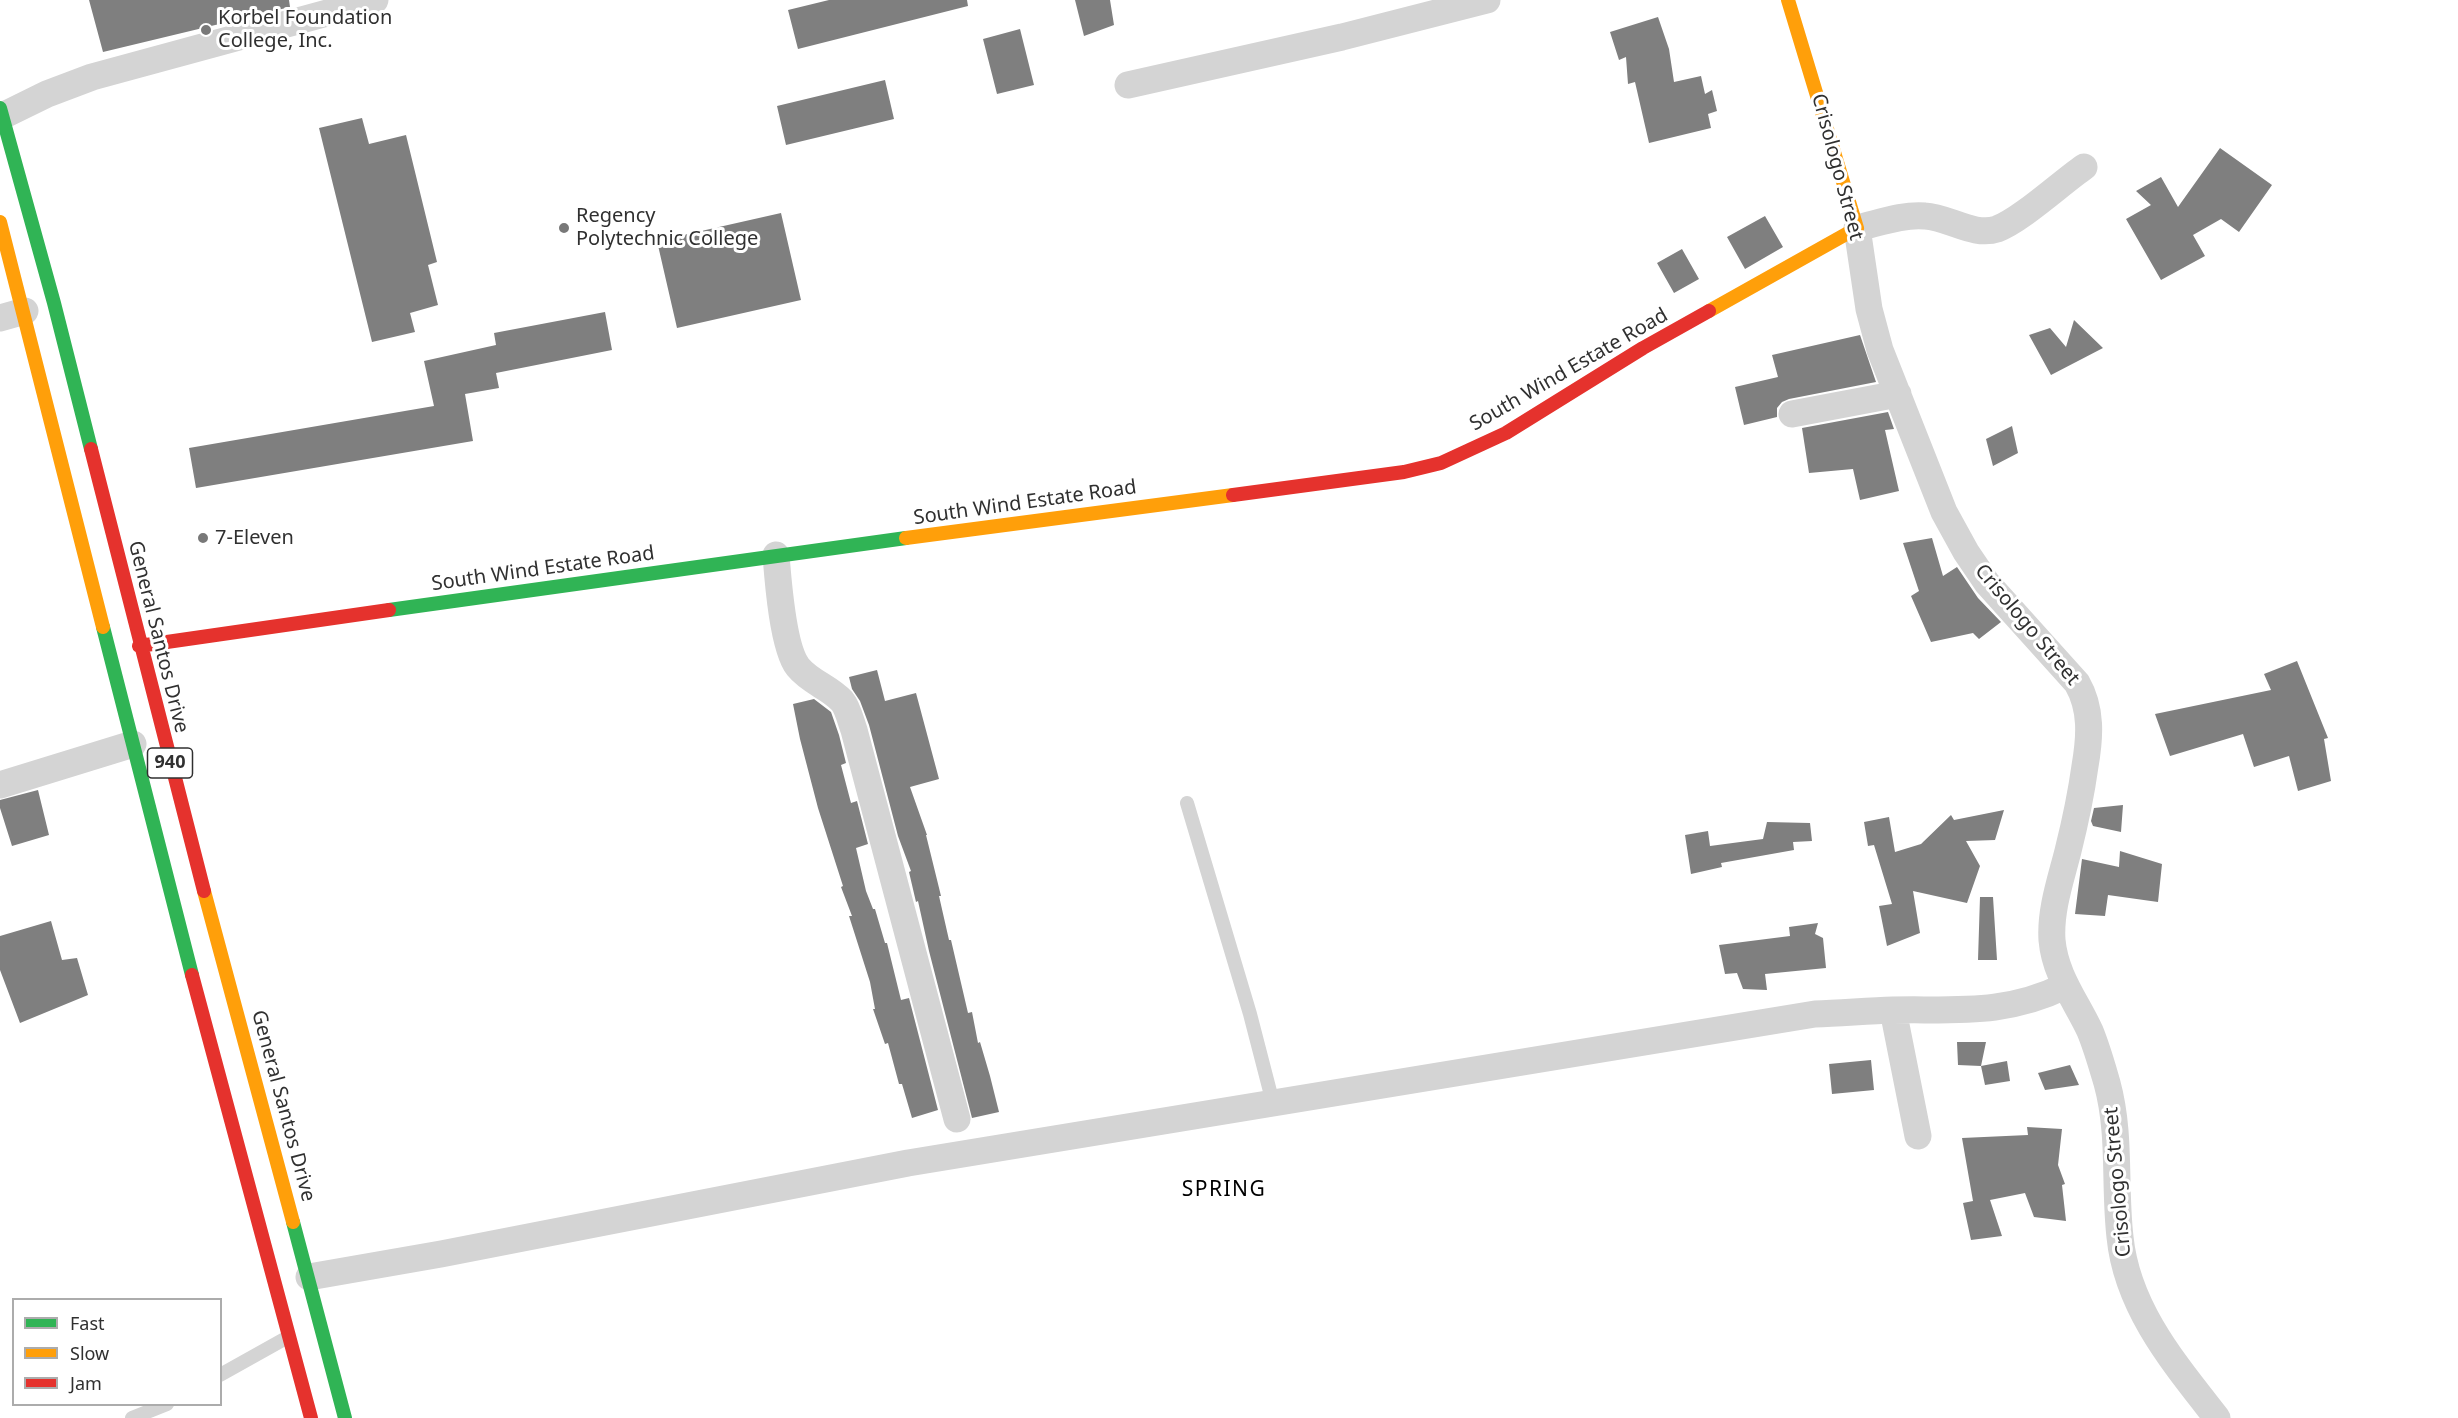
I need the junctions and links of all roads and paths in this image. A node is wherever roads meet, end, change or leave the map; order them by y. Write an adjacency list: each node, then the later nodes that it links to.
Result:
1 (375, 0): 5 (street)
2 (1487, 0): 4 (street)
3 (1788, 0): 8 (main road, Crisologo Street)
4 (1128, 85)
5 (1, 112): 13 (main road, General Santos Drive / 940)
6 (2084, 167): 8 (street)
7 (0, 222): 9 (main road, 940)
8 (1857, 228): 10 (street, Crisologo Street); 12 (main road, South Wind Estate Road)
9 (12, 315): 14 (main road, 940)
10 (1898, 394): 11 (street); 17 (street, Crisologo Street)
11 (1792, 414)
12 (776, 555): 13 (main road, South Wind Estate Road); 20 (street)
13 (139, 646): 22 (main road, General Santos Drive / 940)
14 (134, 744): 15 (street); 23 (main road, 940)
15 (0, 785)
16 (1187, 803): 19 (lane)
17 (2065, 986): 18 (street); 29 (street, Crisologo Street)
18 (1893, 1010): 19 (street); 21 (street)
19 (1273, 1103): 22 (street)
20 (957, 1119)
21 (1917, 1136)
22 (309, 1277): 28 (main road, General Santos Drive / 940)
23 (288, 1337): 24 (lane); 27 (main road, 940)
24 (222, 1374)
25 (163, 1406): 26 (lane)
26 (132, 1418)
27 (311, 1418)
28 (345, 1418)
29 (2217, 1418)

